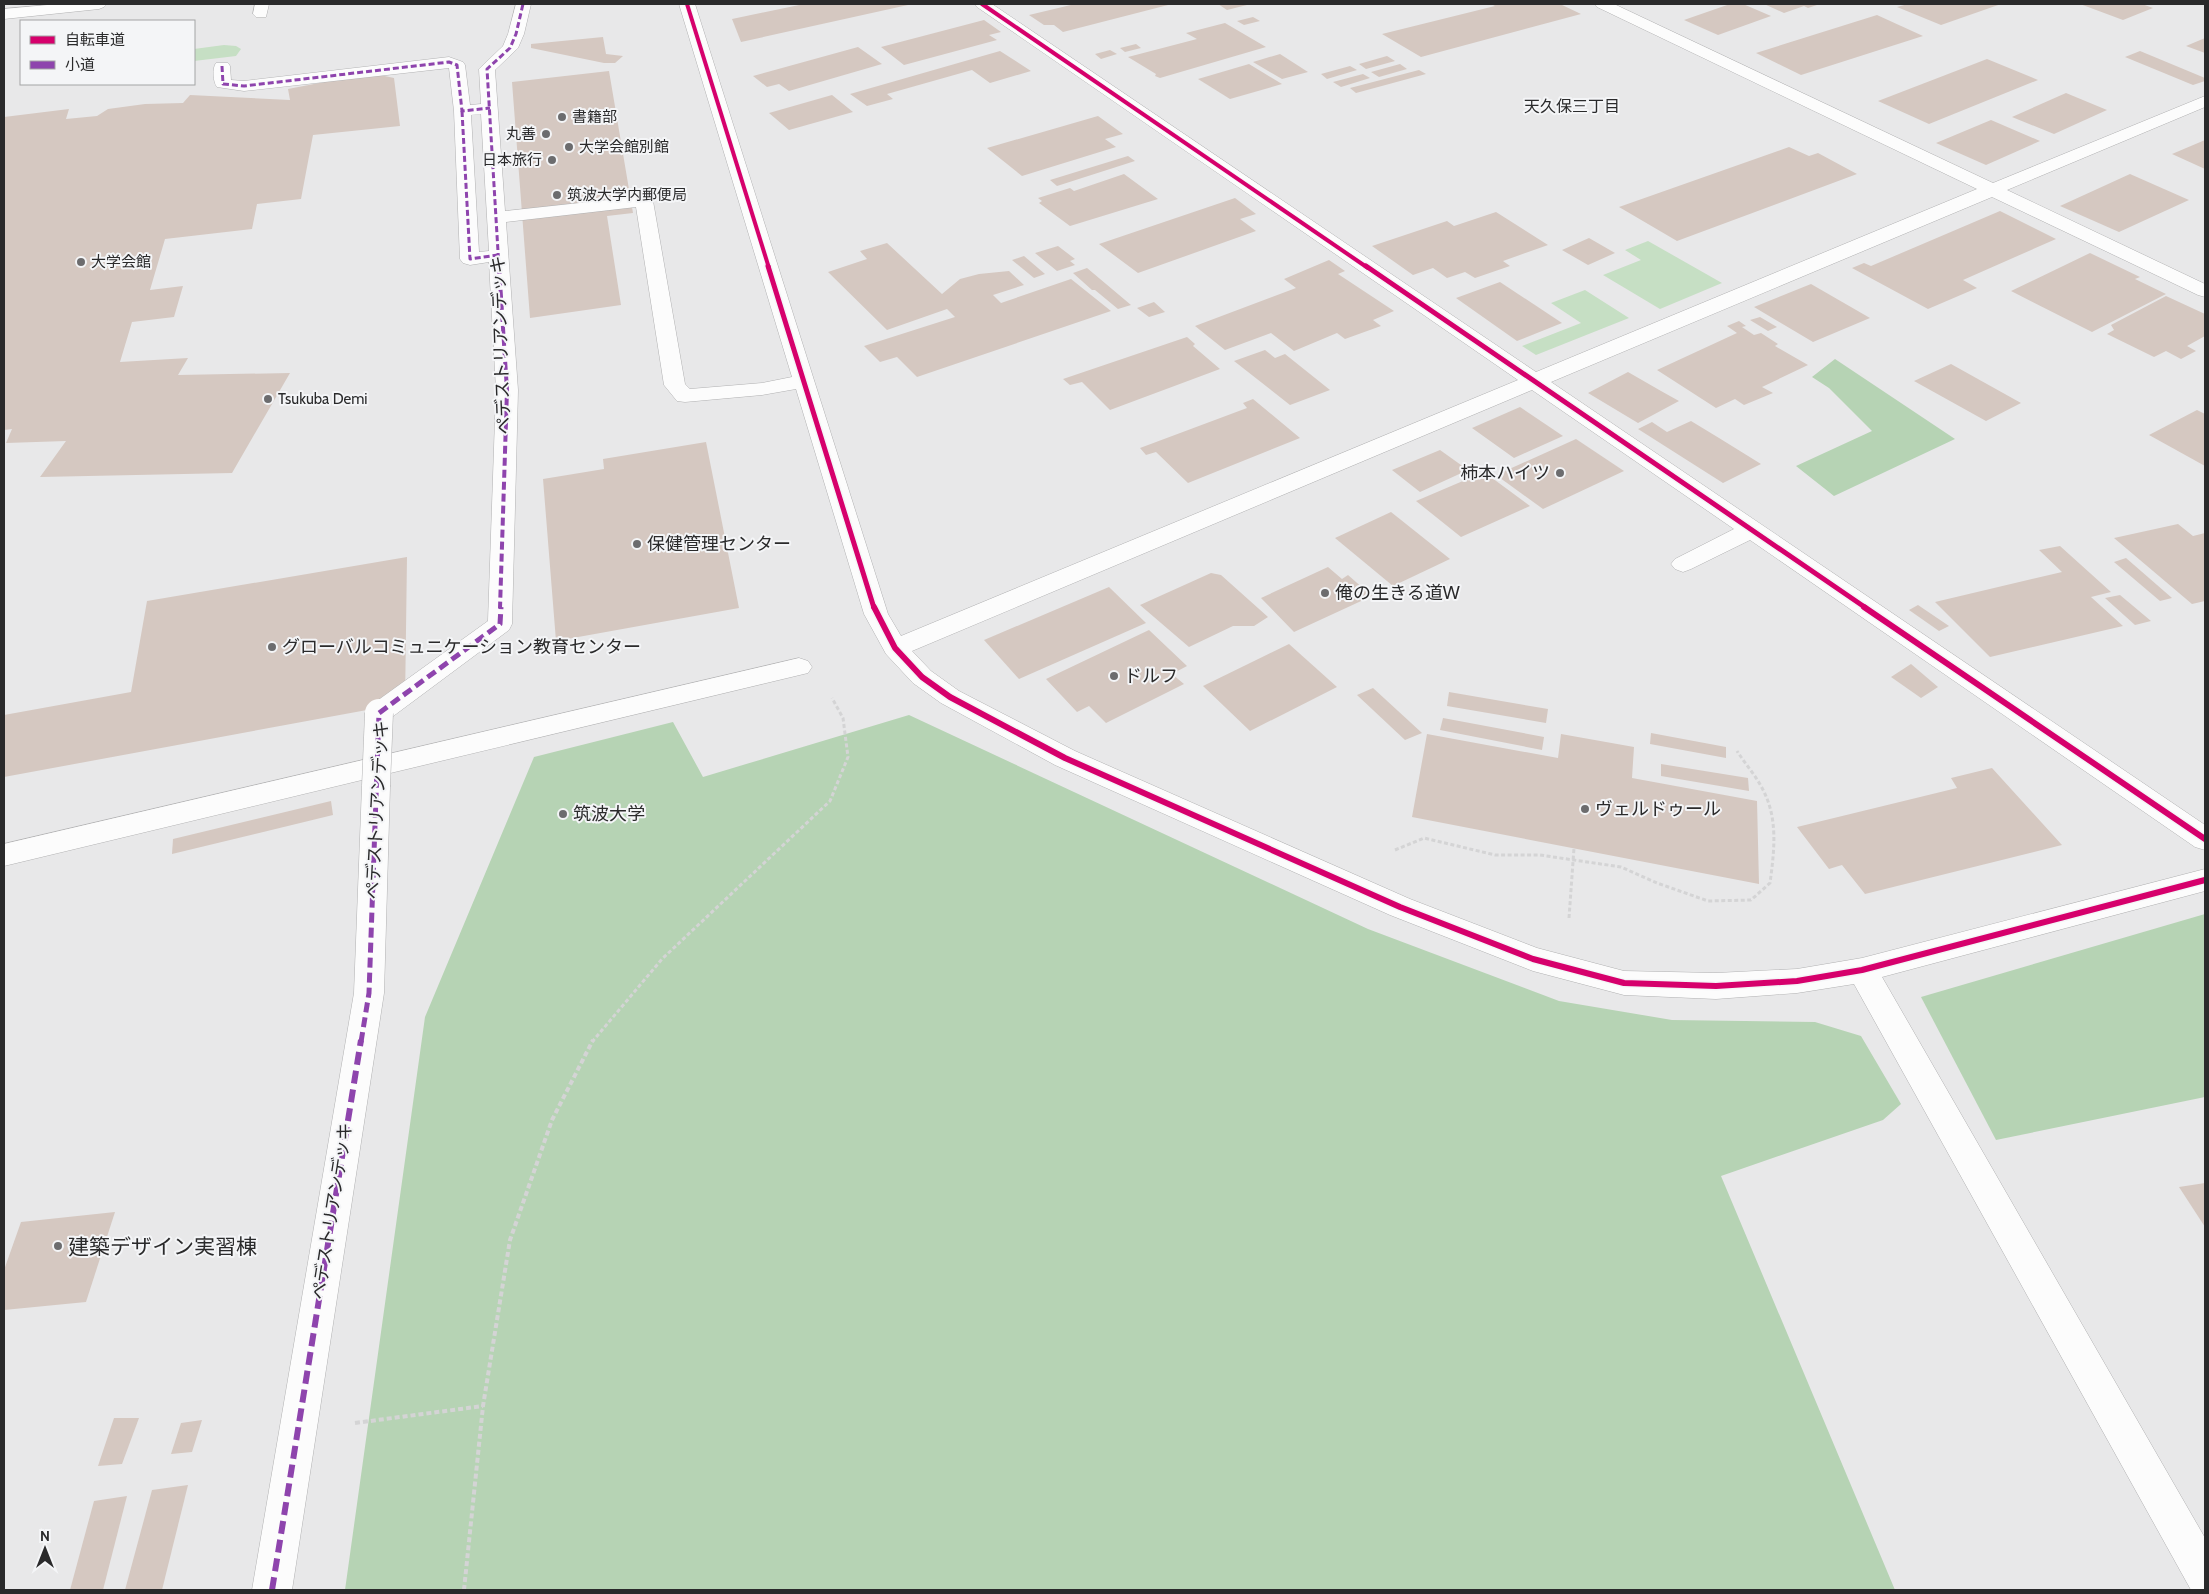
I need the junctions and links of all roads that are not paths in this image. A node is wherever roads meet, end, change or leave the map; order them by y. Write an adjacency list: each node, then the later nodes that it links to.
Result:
1 (99, 4): 6 (street)
2 (523, 4): 9 (street, ペデストリアンデッキ)
3 (982, 4): 16 (street)
4 (1602, 4): 11 (street)
5 (693, 6): 15 (street)
6 (4, 14)
7 (222, 66): 10 (street)
8 (2205, 101): 11 (street)
9 (490, 108): 10 (street); 12 (street, ペデストリアンデッキ)
10 (462, 111): 13 (street)
11 (1992, 190): 14 (street); 16 (street)
12 (496, 218): 13 (street, ペデストリアンデッキ); 15 (street)
13 (498, 255): 26 (street, ペデストリアンデッキ, bridge)
14 (2205, 291)
15 (804, 381): 19 (street)
16 (1535, 381): 17 (street); 19 (street)
17 (1752, 529): 18 (street); 21 (street)
18 (1683, 564)
19 (895, 648): 24 (street)
20 (799, 667): 22 (street)
21 (2205, 839)
22 (4, 855)
23 (2205, 880): 24 (street)
24 (1862, 970): 25 (street)
25 (2205, 1576)
26 (272, 1590)

